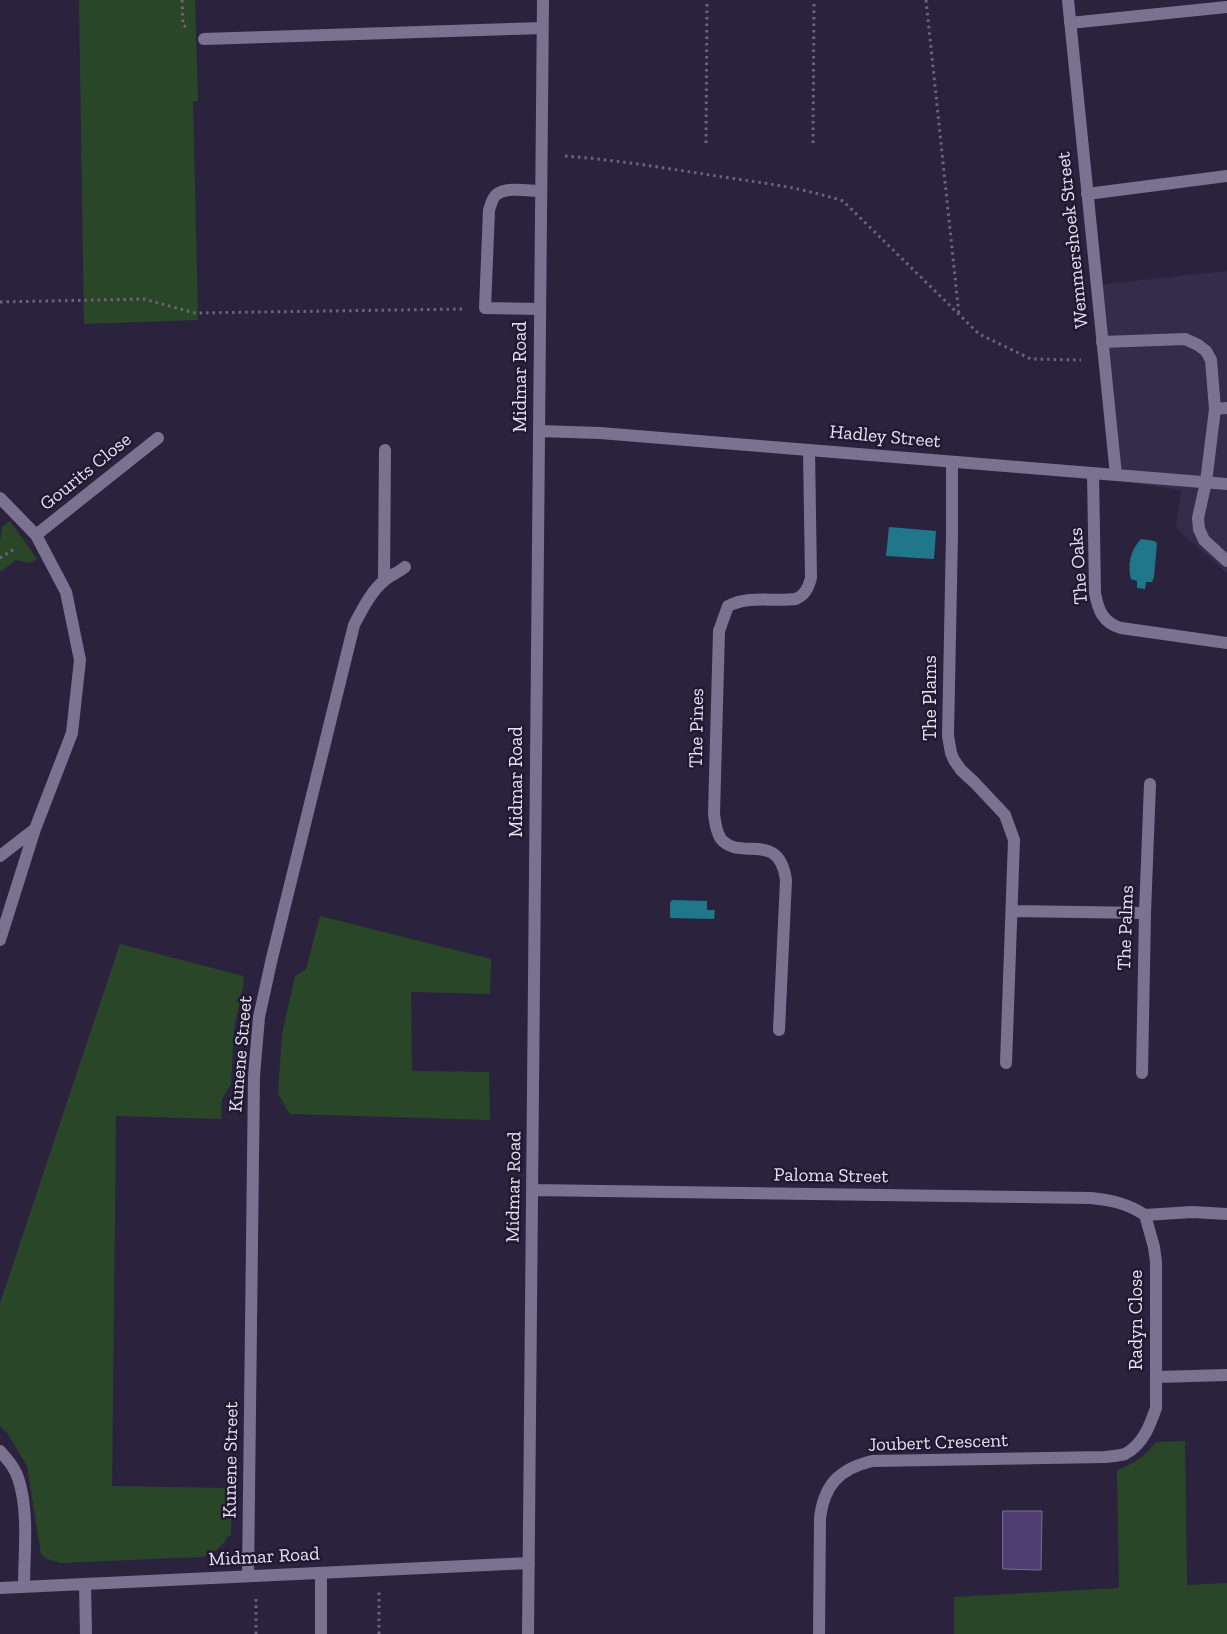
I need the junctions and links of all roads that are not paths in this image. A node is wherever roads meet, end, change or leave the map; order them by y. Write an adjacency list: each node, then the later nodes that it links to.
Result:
1 (543, 0): 5 (street, Midmar Road)
2 (1068, 0): 4 (street, Wemmershoek Street)
3 (1227, 7): 4 (street)
4 (1070, 23): 9 (street, Wemmershoek Street)
5 (542, 28): 6 (street); 8 (street, Midmar Road)
6 (204, 39)
7 (1227, 176): 9 (street)
8 (541, 191): 10 (street, Midmar Road); 10 (street)
9 (1087, 194): 11 (street, Wemmershoek Street)
10 (540, 309): 13 (street, Midmar Road)
11 (1102, 342): 12 (street); 19 (street, Wemmershoek Street)
12 (1221, 409): 20 (street)
13 (539, 431): 16 (street, Hadley Street); 37 (street, Midmar Road)
14 (158, 438): 23 (street, Gourits Close)
15 (385, 450): 26 (street)
16 (809, 450): 17 (street, Hadley Street); 34 (street, The Pines)
17 (952, 462): 18 (street, Hadley Street); 31 (street, The Plams)
18 (1093, 473): 19 (street, Hadley Street); 27 (street, The Oaks)
19 (1116, 475): 20 (street, Hadley Street)
20 (1206, 482): 21 (street, Hadley Street); 24 (street)
21 (1227, 484)
22 (0, 498): 23 (street)
23 (36, 535): 29 (street)
24 (1227, 561)
25 (405, 567): 26 (street, Kunene Street)
26 (384, 581): 46 (street, Kunene Street)
27 (1227, 643)
28 (1150, 784): 32 (street, The Palms)
29 (35, 829): 30 (street); 33 (street)
30 (0, 856)
31 (1012, 911): 32 (street); 35 (street, The Plams)
32 (1145, 913): 36 (street, The Palms)
33 (0, 940)
34 (779, 1030)
35 (1006, 1063)
36 (1142, 1073)
37 (532, 1190): 39 (street, Paloma Street); 44 (street, Midmar Road)
38 (1227, 1214): 39 (street)
39 (1145, 1215): 41 (street, Radyn Close)
40 (1227, 1376): 41 (street)
41 (1156, 1377): 42 (street, Radyn Close)
42 (1140, 1442): 53 (street, Joubert Crescent)
43 (0, 1451): 48 (street)
44 (529, 1563): 45 (street, Midmar Road); 52 (street, Midmar Road)
45 (321, 1573): 46 (street, Midmar Road); 51 (street)
46 (252, 1576): 47 (street, Midmar Road)
47 (85, 1584): 48 (street, Midmar Road); 50 (street)
48 (24, 1587): 49 (street, Midmar Road)
49 (0, 1588)
50 (86, 1634)
51 (321, 1634)
52 (528, 1634)
53 (819, 1634)

